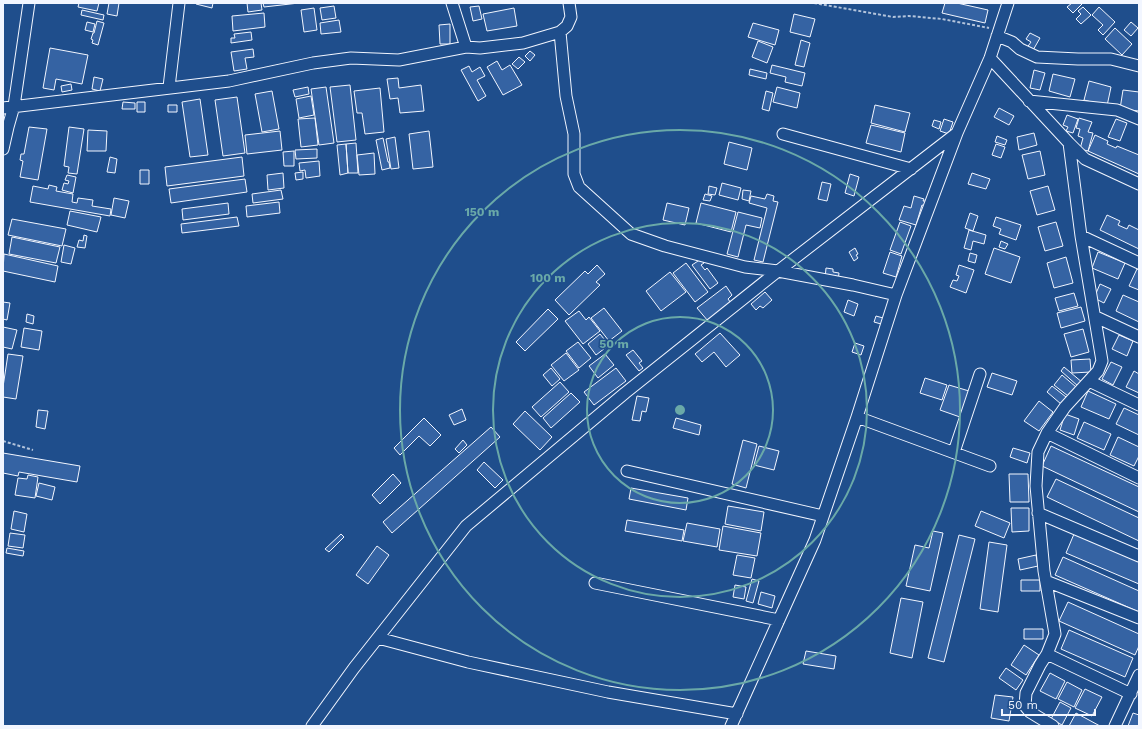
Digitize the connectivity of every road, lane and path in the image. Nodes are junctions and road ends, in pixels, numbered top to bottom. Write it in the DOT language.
graph roads {
  1 [pos="28,3"];
  2 [pos="179,3"];
  3 [pos="452,3"];
  4 [pos="569,3"];
  5 [pos="814,3"];
  6 [pos="1008,3"];
  7 [pos="560,32"];
  8 [pos="998,34"];
  9 [pos="466,47"];
  10 [pos="990,58"];
  11 [pos="1137,64"];
  12 [pos="169,87"];
  13 [pos="1029,101"];
  14 [pos="14,106"];
  15 [pos="3,108"];
  16 [pos="1139,119"];
  17 [pos="957,133"];
  18 [pos="783,134"];
  19 [pos="1069,143"];
  20 [pos="3,149"];
  21 [pos="911,169"];
  22 [pos="1139,184"];
  23 [pos="1081,236"];
  24 [pos="1139,263"];
  25 [pos="778,271"];
  26 [pos="896,295"];
  27 [pos="1096,317"];
  28 [pos="1139,337"];
  29 [pos="980,374"];
  30 [pos="1089,381"];
  31 [pos="1139,405"];
  32 [pos="857,417"];
  33 [pos="1047,432"];
  34 [pos="3,441"];
  35 [pos="32,450"];
  36 [pos="954,452"];
  37 [pos="990,466"];
  38 [pos="627,470"];
  39 [pos="1139,478"];
  40 [pos="1038,513"];
  41 [pos="823,516"];
  42 [pos="1139,556"];
  43 [pos="1046,581"];
  44 [pos="595,583"];
  45 [pos="1139,618"];
  46 [pos="779,620"];
  47 [pos="378,638"];
  48 [pos="1047,654"];
  49 [pos="1139,676"];
  50 [pos="1130,694"];
  51 [pos="737,714"];
  52 [pos="312,726"];
  53 [pos="731,726"];
  54 [pos="1053,726"];
  55 [pos="1115,726"];
  1 -- 14 [label="street"];
  2 -- 12 [label="street"];
  3 -- 9 [label="street"];
  4 -- 7 [label="street"];
  5 -- 8 [label="path"];
  6 -- 8 [label="street"];
  7 -- 9 [label="street"];
  7 -- 25 [label="street"];
  8 -- 10 [label="street"];
  8 -- 11 [label="street"];
  9 -- 12 [label="street"];
  10 -- 13 [label="street"];
  10 -- 17 [label="street"];
  12 -- 14 [label="street"];
  13 -- 16 [label="street"];
  13 -- 19 [label="street"];
  14 -- 15 [label="street"];
  14 -- 20 [label="street"];
  17 -- 21 [label="street"];
  17 -- 26 [label="street"];
  18 -- 21 [label="street"];
  19 -- 22 [label="street"];
  19 -- 23 [label="street"];
  21 -- 25 [label="street"];
  23 -- 24 [label="street"];
  23 -- 27 [label="street"];
  25 -- 26 [label="street"];
  25 -- 47 [label="street"];
  26 -- 32 [label="street"];
  27 -- 28 [label="street"];
  27 -- 30 [label="street"];
  29 -- 36 [label="street"];
  30 -- 31 [label="street"];
  30 -- 33 [label="street"];
  32 -- 36 [label="street"];
  32 -- 41 [label="street"];
  33 -- 39 [label="street"];
  33 -- 40 [label="street"];
  34 -- 35 [label="path"];
  36 -- 37 [label="street"];
  38 -- 41 [label="street"];
  40 -- 42 [label="street"];
  40 -- 43 [label="street"];
  41 -- 46 [label="street"];
  43 -- 45 [label="street"];
  43 -- 48 [label="street"];
  44 -- 46 [label="street"];
  46 -- 51 [label="street"];
  47 -- 51 [label="street"];
  47 -- 52 [label="street"];
  48 -- 50 [label="street"];
  48 -- 54 [label="street"];
  49 -- 50 [label="street"];
  50 -- 55 [label="street"];
  51 -- 53 [label="street"];
}
